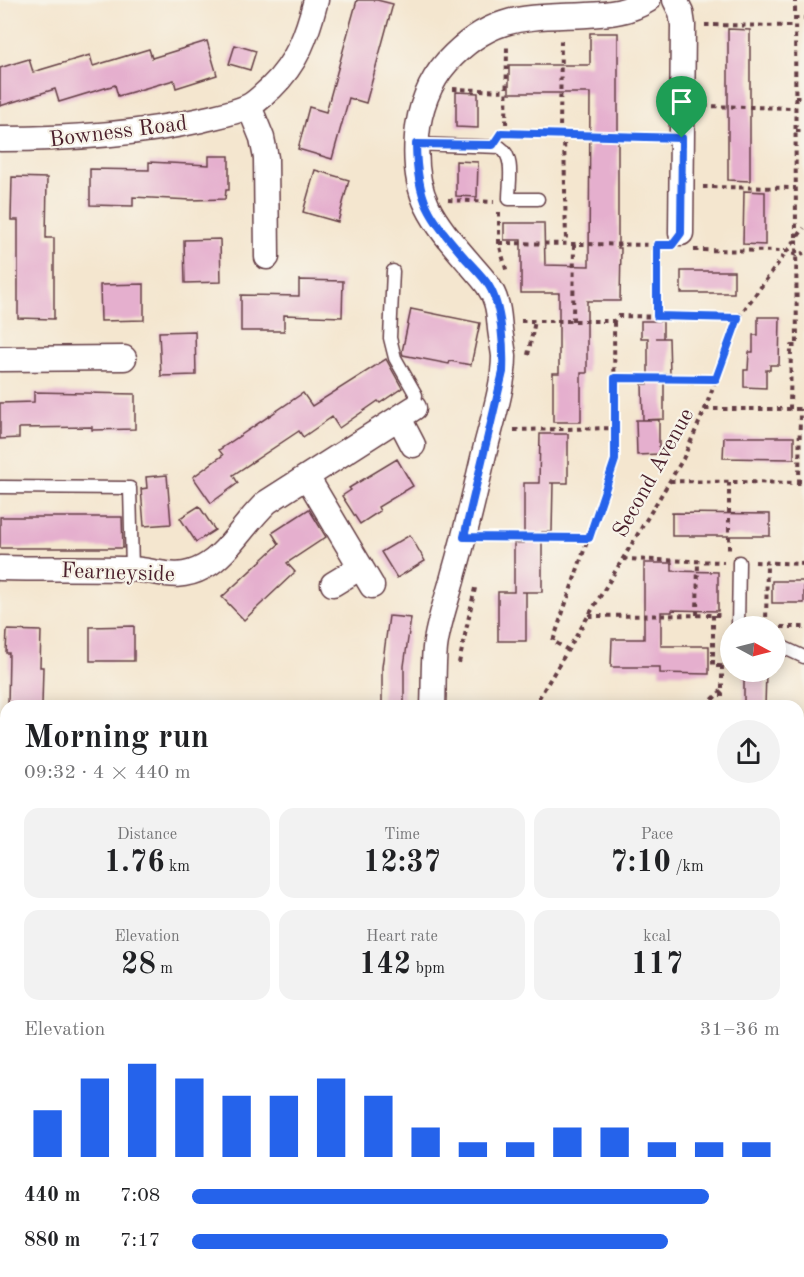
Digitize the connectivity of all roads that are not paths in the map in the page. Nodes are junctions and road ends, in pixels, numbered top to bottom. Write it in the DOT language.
graph roads {
  1 [pos="316,0"];
  2 [pos="648,0"];
  3 [pos="675,0"];
  4 [pos="249,105"];
  5 [pos="0,139"];
  6 [pos="416,144"];
  7 [pos="538,199"];
  8 [pos="676,239"];
  9 [pos="267,257"];
  10 [pos="393,271"];
  11 [pos="124,358"];
  12 [pos="0,359"];
  13 [pos="407,413"];
  14 [pos="413,445"];
  15 [pos="307,477"];
  16 [pos="0,487"];
  17 [pos="734,562"];
  18 [pos="0,568"];
  19 [pos="132,569"];
  20 [pos="333,584"];
  21 [pos="738,616"];
  22 [pos="786,649"];
  23 [pos="804,657"];
  24 [pos="433,700"];
  1 -- 4 [label="street, Bowness Road"];
  2 -- 6 [label="street"];
  3 -- 8 [label="street"];
  4 -- 5 [label="street, Bowness Road"];
  4 -- 9 [label="street"];
  6 -- 7 [label="lane"];
  6 -- 24 [label="street"];
  10 -- 13 [label="lane"];
  11 -- 12 [label="street"];
  13 -- 14 [label="street"];
  13 -- 15 [label="street, Fearneyside"];
  15 -- 19 [label="street, Fearneyside"];
  15 -- 20 [label="street"];
  16 -- 19 [label="lane"];
  17 -- 21 [label="lane"];
  18 -- 19 [label="street, Fearneyside"];
  22 -- 23 [label="lane"];
}
